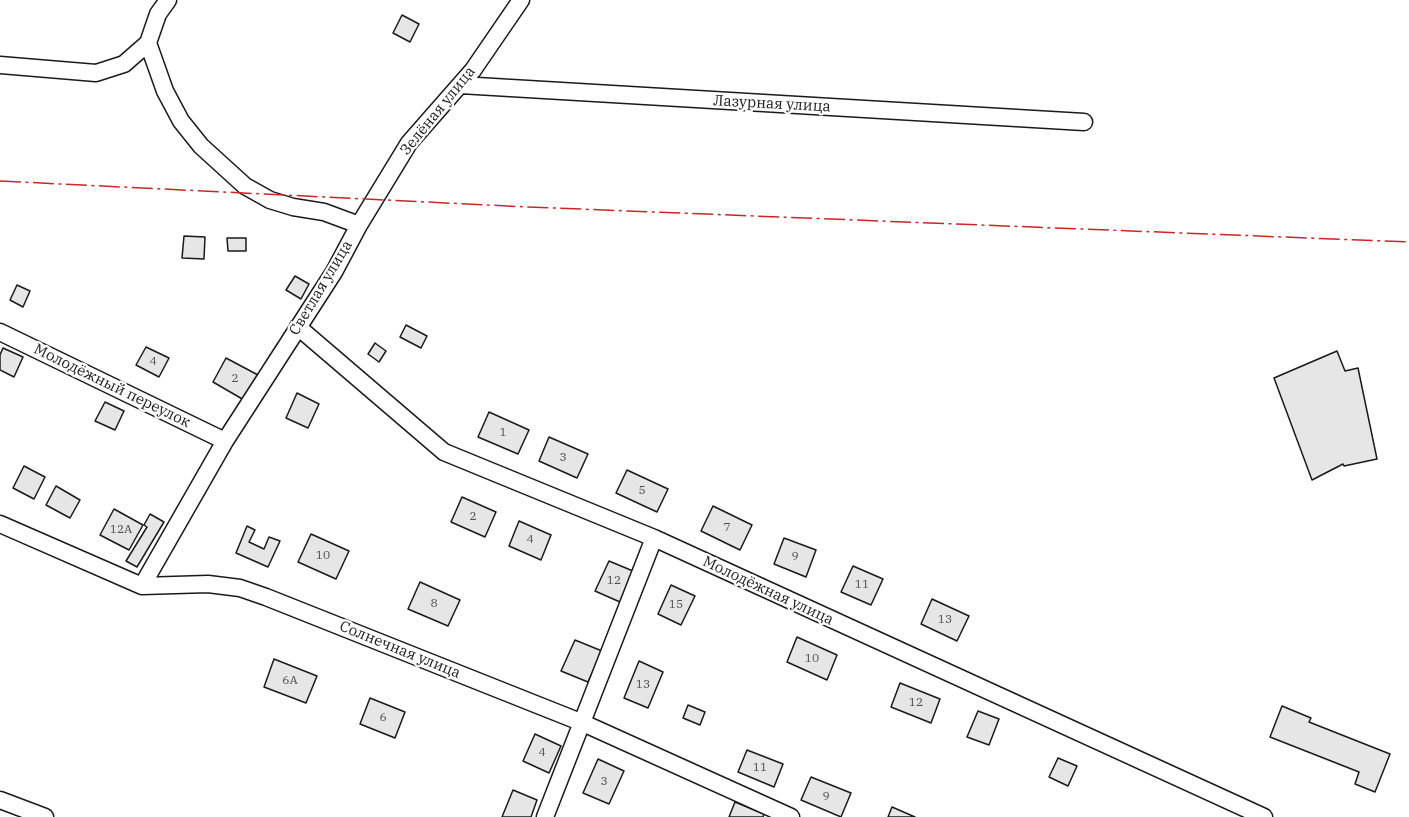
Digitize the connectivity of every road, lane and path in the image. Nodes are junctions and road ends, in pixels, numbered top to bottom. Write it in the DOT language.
graph roads {
  1 [pos="168,0"];
  2 [pos="521,0"];
  3 [pos="148,43"];
  4 [pos="0,64"];
  5 [pos="460,85"];
  6 [pos="1084,122"];
  7 [pos="359,225"];
  8 [pos="298,327"];
  9 [pos="0,332"];
  10 [pos="225,441"];
  11 [pos="0,524"];
  12 [pos="654,538"];
  13 [pos="142,586"];
  14 [pos="583,723"];
  15 [pos="0,800"];
  16 [pos="45,817"];
  17 [pos="545,817"];
  18 [pos="791,817"];
  19 [pos="1264,817"];
  1 -- 3 [label="street"];
  2 -- 5 [label="street, Зелёная улица"];
  3 -- 4 [label="street"];
  3 -- 7 [label="street, Светлая улица"];
  5 -- 6 [label="street, Лазурная улица"];
  5 -- 7 [label="street, Зелёная улица"];
  7 -- 8 [label="street, Светлая улица"];
  8 -- 10 [label="street, Светлая улица"];
  8 -- 12 [label="street, Молодёжная улица"];
  9 -- 10 [label="street, Молодёжный переулок"];
  10 -- 13 [label="street, Светлая улица"];
  11 -- 13 [label="street, Солнечная улица"];
  12 -- 14 [label="street"];
  12 -- 19 [label="street, Молодёжная улица"];
  13 -- 14 [label="street, Солнечная улица"];
  14 -- 17 [label="street"];
  14 -- 18 [label="street, Солнечная улица"];
  15 -- 16 [label="street"];
}
